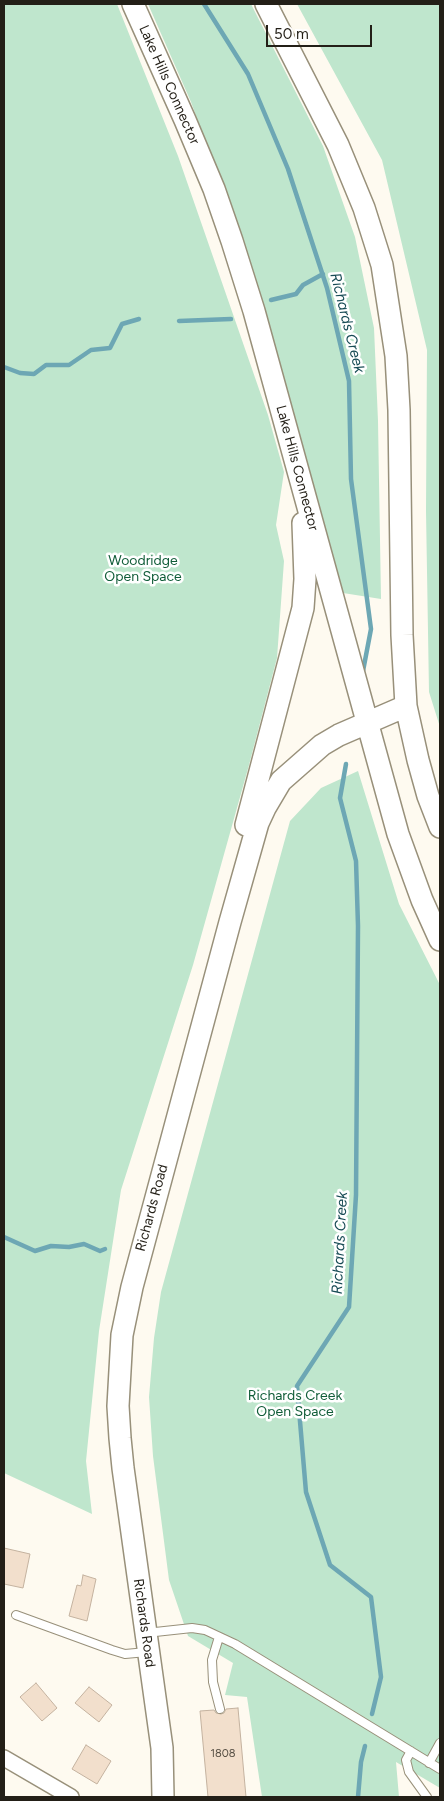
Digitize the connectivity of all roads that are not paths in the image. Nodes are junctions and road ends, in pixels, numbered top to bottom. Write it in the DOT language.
graph roads {
  1 [pos="133,4"];
  2 [pos="266,4"];
  3 [pos="299,475"];
  4 [pos="406,706"];
  5 [pos="367,722"];
  6 [pos="440,827"];
  7 [pos="230,922"];
  8 [pos="440,940"];
  9 [pos="16,1615"];
  10 [pos="220,1637"];
  11 [pos="147,1642"];
  12 [pos="220,1709"];
  13 [pos="440,1742"];
  14 [pos="411,1751"];
  15 [pos="4,1758"];
  16 [pos="429,1763"];
  17 [pos="440,1770"];
  18 [pos="71,1797"];
  19 [pos="163,1797"];
  20 [pos="427,1797"];
  1 -- 3 [label="main road, Lake Hills Connector"];
  2 -- 4 [label="main road"];
  3 -- 5 [label="main road, Lake Hills Connector"];
  3 -- 7 [label="main road"];
  4 -- 5 [label="main road, Richards Road"];
  4 -- 6 [label="main road"];
  5 -- 7 [label="main road, Richards Road"];
  5 -- 8 [label="main road, Lake Hills Connector"];
  7 -- 11 [label="main road, Richards Road"];
  9 -- 11 [label="lane"];
  10 -- 11 [label="lane"];
  10 -- 12 [label="lane"];
  10 -- 14 [label="lane"];
  11 -- 19 [label="main road, Richards Road"];
  13 -- 16 [label="lane"];
  14 -- 16 [label="lane"];
  14 -- 20 [label="lane"];
  15 -- 18 [label="street"];
  16 -- 17 [label="lane"];
}
